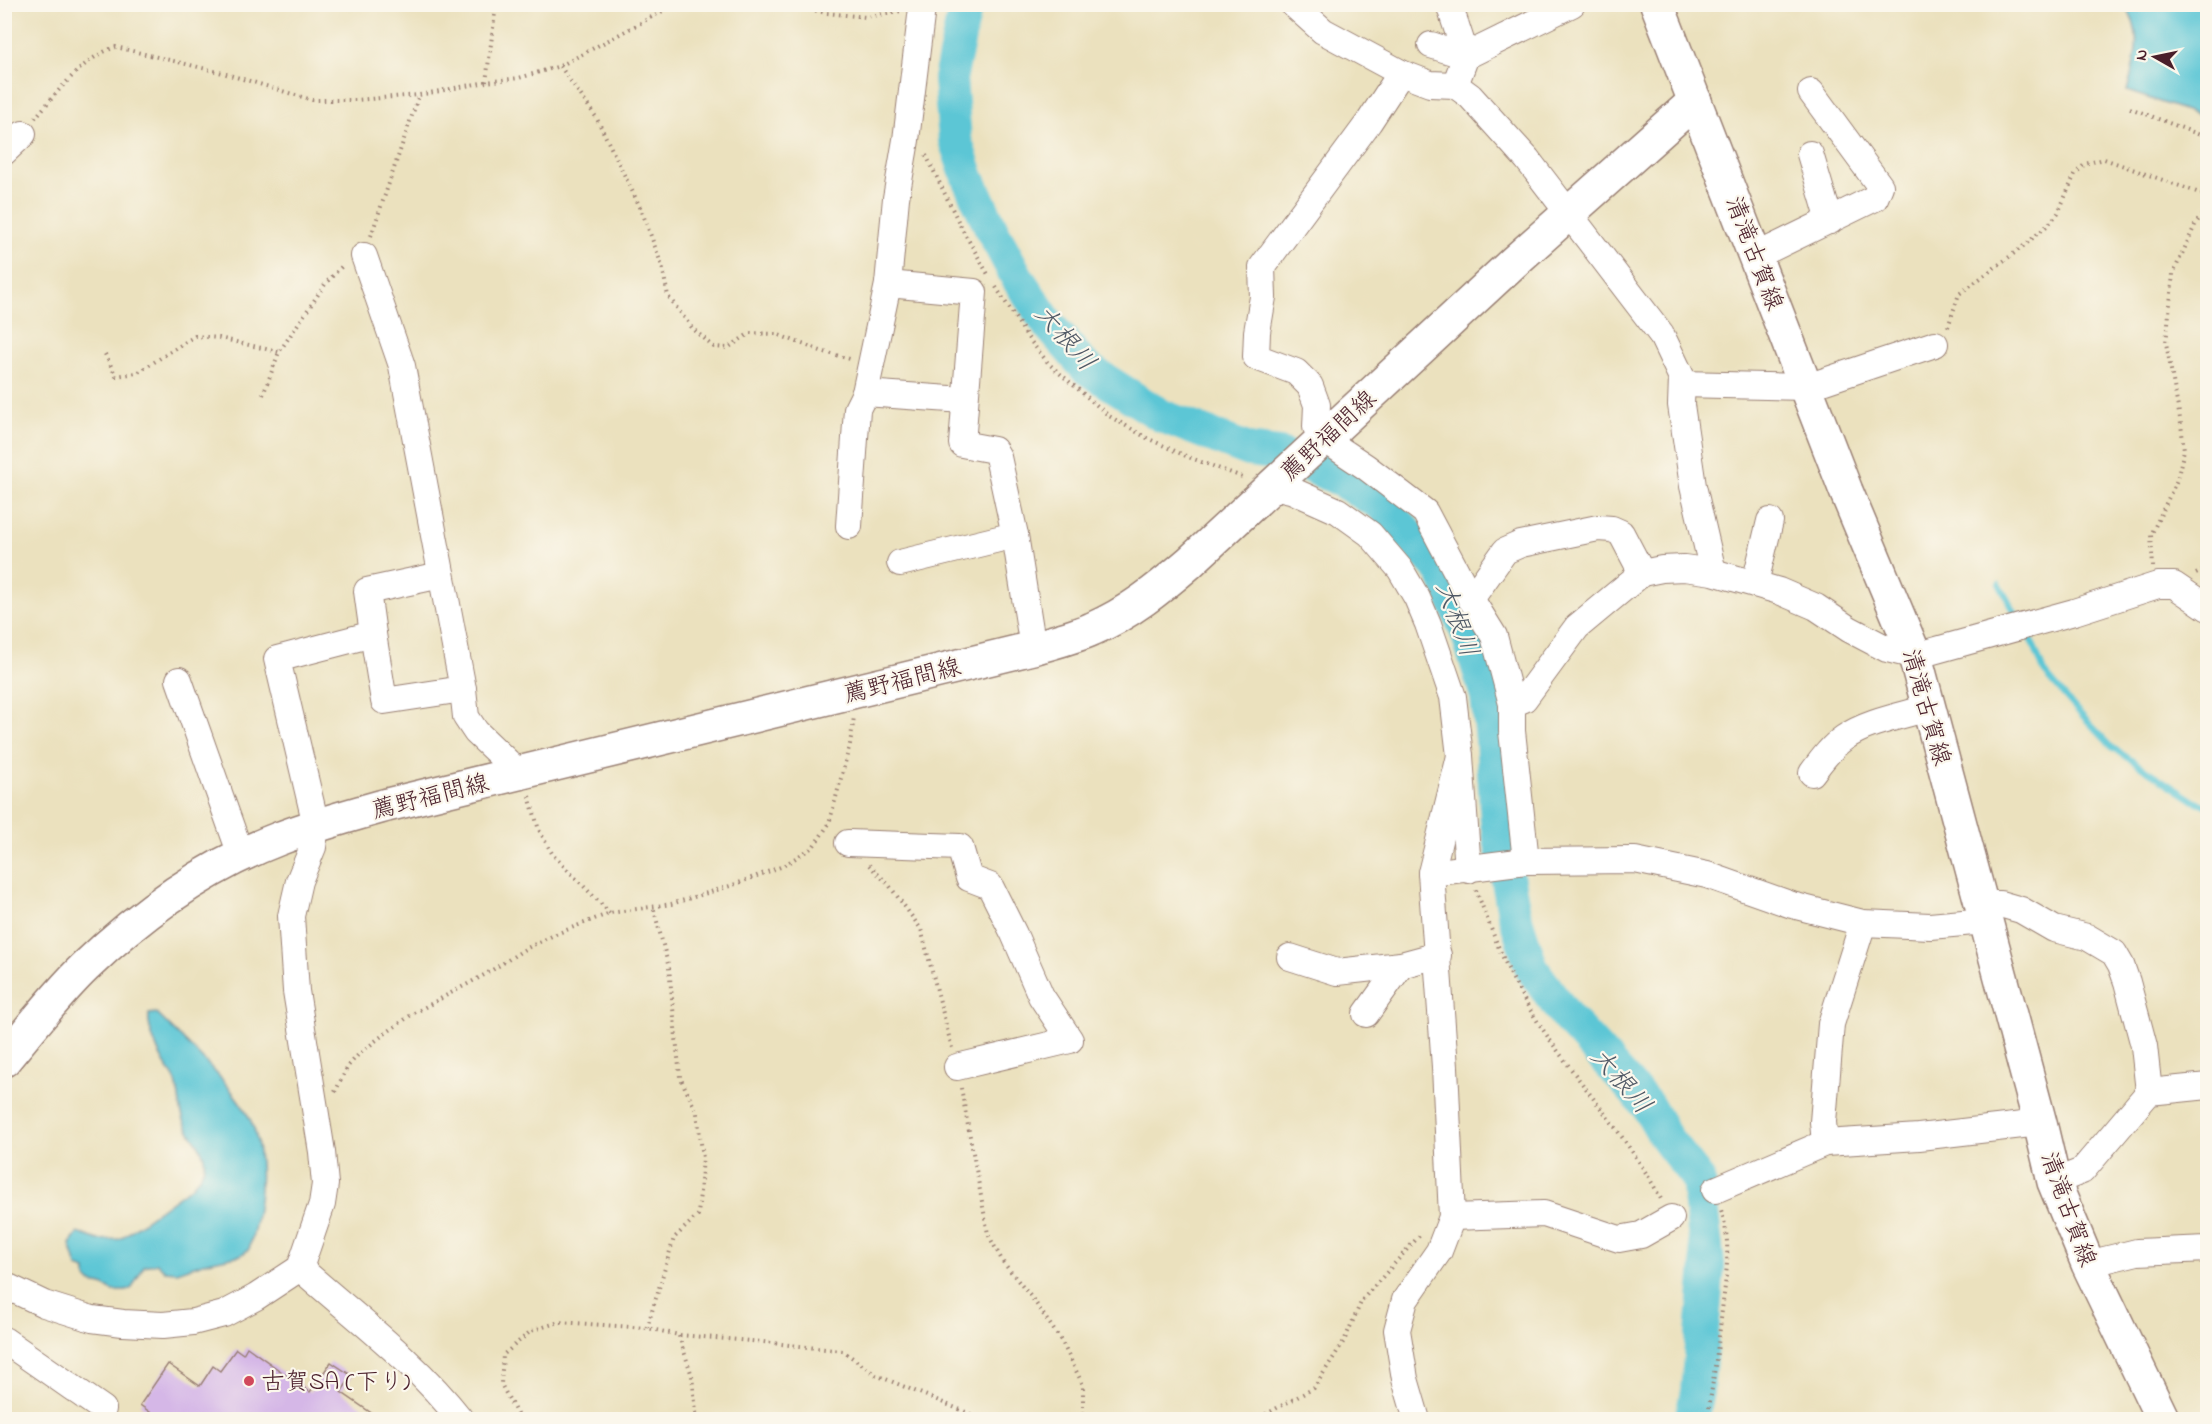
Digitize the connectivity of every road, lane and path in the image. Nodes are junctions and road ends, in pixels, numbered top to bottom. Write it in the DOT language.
graph roads {
  1 [pos="495,4"];
  2 [pos="676,4"];
  3 [pos="786,4"];
  4 [pos="1293,4"];
  5 [pos="1449,4"];
  6 [pos="1572,4"];
  7 [pos="1657,4"];
  8 [pos="922,8"];
  9 [pos="1431,45"];
  10 [pos="1466,56"];
  11 [pos="560,66"];
  12 [pos="1401,73"];
  13 [pos="486,82"];
  14 [pos="1455,85"];
  15 [pos="1811,92"];
  16 [pos="419,95"];
  17 [pos="1695,101"];
  18 [pos="2130,108"];
  19 [pos="908,127"];
  20 [pos="22,134"];
  21 [pos="2208,138"];
  22 [pos="4,152"];
  23 [pos="1810,154"];
  24 [pos="2208,196"];
  25 [pos="2208,207"];
  26 [pos="1569,214"];
  27 [pos="1830,220"];
  28 [pos="364,256"];
  29 [pos="1756,256"];
  30 [pos="888,284"];
  31 [pos="1935,344"];
  32 [pos="279,352"];
  33 [pos="105,354"];
  34 [pos="871,366"];
  35 [pos="1682,384"];
  36 [pos="1807,387"];
  37 [pos="865,393"];
  38 [pos="263,395"];
  39 [pos="964,400"];
  40 [pos="1318,444"];
  41 [pos="1274,486"];
  42 [pos="1770,521"];
  43 [pos="849,526"];
  44 [pos="1016,535"];
  45 [pos="900,563"];
  46 [pos="1713,572"];
  47 [pos="1642,573"];
  48 [pos="441,575"];
  49 [pos="1755,583"];
  50 [pos="2158,585"];
  51 [pos="1471,599"];
  52 [pos="2208,608"];
  53 [pos="373,634"];
  54 [pos="1033,648"];
  55 [pos="1916,656"];
  56 [pos="179,680"];
  57 [pos="463,689"];
  58 [pos="856,692"];
  59 [pos="1512,704"];
  60 [pos="1928,708"];
  61 [pos="1460,756"];
  62 [pos="1812,773"];
  63 [pos="519,774"];
  64 [pos="829,824"];
  65 [pos="316,825"];
  66 [pos="848,843"];
  67 [pos="241,855"];
  68 [pos="1526,861"];
  69 [pos="1468,870"];
  70 [pos="1431,873"];
  71 [pos="653,906"];
  72 [pos="610,913"];
  73 [pos="1983,913"];
  74 [pos="1863,923"];
  75 [pos="1438,955"];
  76 [pos="1290,957"];
  77 [pos="1401,965"];
  78 [pos="1366,1014"];
  79 [pos="4,1060"];
  80 [pos="957,1068"];
  81 [pos="2208,1086"];
  82 [pos="2149,1092"];
  83 [pos="334,1094"];
  84 [pos="2040,1123"];
  85 [pos="1825,1143"];
  86 [pos="2054,1182"];
  87 [pos="1714,1190"];
  88 [pos="1452,1217"];
  89 [pos="1671,1218"];
  90 [pos="2208,1249"];
  91 [pos="2088,1264"];
  92 [pos="300,1268"];
  93 [pos="4,1285"];
  94 [pos="647,1328"];
  95 [pos="679,1335"];
  96 [pos="4,1340"];
  97 [pos="103,1409"];
  98 [pos="461,1419"];
  99 [pos="520,1419"];
  100 [pos="697,1419"];
  101 [pos="985,1419"];
  102 [pos="1083,1419"];
  103 [pos="1255,1419"];
  104 [pos="1417,1419"];
  105 [pos="1707,1419"];
  106 [pos="2163,1419"];
  1 -- 13 [label="path"];
  2 -- 11 [label="path"];
  3 -- 8 [label="path"];
  4 -- 12 [label="street"];
  5 -- 10 [label="street"];
  6 -- 10 [label="street"];
  7 -- 17 [label="main road, 清滝古賀線"];
  8 -- 19 [label="street"];
  9 -- 10 [label="street"];
  10 -- 14 [label="street"];
  11 -- 13 [label="path"];
  11 -- 34 [label="path"];
  12 -- 14 [label="street"];
  12 -- 40 [label="street"];
  13 -- 16 [label="path"];
  14 -- 26 [label="street"];
  15 -- 27 [label="street"];
  16 -- 20 [label="path"];
  16 -- 28 [label="path"];
  17 -- 26 [label="main road, 薦野福間線"];
  17 -- 29 [label="main road, 清滝古賀線"];
  18 -- 21 [label="path"];
  19 -- 30 [label="street"];
  19 -- 41 [label="path"];
  20 -- 22 [label="street"];
  23 -- 27 [label="street"];
  24 -- 31 [label="path"];
  25 -- 50 [label="path"];
  26 -- 35 [label="street"];
  26 -- 40 [label="main road, 薦野福間線"];
  27 -- 29 [label="street"];
  28 -- 32 [label="path"];
  28 -- 48 [label="street"];
  29 -- 36 [label="main road, 清滝古賀線"];
  30 -- 34 [label="street"];
  30 -- 39 [label="street"];
  31 -- 36 [label="street"];
  32 -- 33 [label="path"];
  32 -- 38 [label="path"];
  34 -- 37 [label="street"];
  35 -- 36 [label="street"];
  35 -- 46 [label="street"];
  36 -- 55 [label="main road, 清滝古賀線"];
  37 -- 39 [label="street"];
  37 -- 43 [label="street"];
  39 -- 44 [label="street"];
  40 -- 41 [label="main road, 薦野福間線"];
  40 -- 51 [label="street"];
  41 -- 54 [label="main road, 薦野福間線"];
  41 -- 61 [label="street"];
  42 -- 49 [label="street"];
  44 -- 45 [label="street"];
  44 -- 54 [label="street"];
  46 -- 47 [label="street"];
  46 -- 49 [label="street"];
  47 -- 51 [label="street"];
  47 -- 59 [label="street"];
  48 -- 53 [label="street"];
  48 -- 57 [label="street"];
  49 -- 55 [label="street"];
  50 -- 52 [label="street"];
  50 -- 55 [label="street"];
  51 -- 59 [label="street"];
  53 -- 57 [label="street"];
  53 -- 65 [label="street"];
  54 -- 58 [label="main road, 薦野福間線"];
  55 -- 60 [label="main road, 清滝古賀線"];
  56 -- 67 [label="street"];
  57 -- 63 [label="street"];
  58 -- 63 [label="main road, 薦野福間線"];
  58 -- 64 [label="path"];
  59 -- 68 [label="street"];
  60 -- 62 [label="street"];
  60 -- 73 [label="main road, 清滝古賀線"];
  61 -- 69 [label="street"];
  61 -- 70 [label="street"];
  63 -- 65 [label="main road, 薦野福間線"];
  63 -- 72 [label="path"];
  64 -- 66 [label="path"];
  64 -- 71 [label="path"];
  65 -- 67 [label="main road, 薦野福間線"];
  65 -- 92 [label="street"];
  66 -- 80 [label="path"];
  66 -- 80 [label="street"];
  67 -- 79 [label="main road, 薦野福間線"];
  68 -- 69 [label="street"];
  68 -- 74 [label="street"];
  69 -- 70 [label="street"];
  69 -- 89 [label="path"];
  70 -- 75 [label="street"];
  71 -- 72 [label="path"];
  71 -- 94 [label="path"];
  72 -- 83 [label="path"];
  73 -- 74 [label="street"];
  73 -- 82 [label="street"];
  73 -- 84 [label="main road, 清滝古賀線"];
  74 -- 85 [label="street"];
  75 -- 77 [label="street"];
  75 -- 88 [label="street"];
  76 -- 77 [label="street"];
  77 -- 78 [label="street"];
  80 -- 102 [label="path"];
  81 -- 82 [label="street"];
  82 -- 86 [label="street"];
  84 -- 85 [label="street"];
  84 -- 86 [label="main road, 清滝古賀線"];
  85 -- 87 [label="street"];
  86 -- 91 [label="main road, 清滝古賀線"];
  87 -- 105 [label="path"];
  88 -- 89 [label="street"];
  88 -- 103 [label="path"];
  88 -- 104 [label="street"];
  90 -- 91 [label="street"];
  91 -- 106 [label="main road, 清滝古賀線"];
  92 -- 93 [label="street"];
  92 -- 98 [label="street"];
  94 -- 95 [label="path"];
  94 -- 99 [label="path"];
  95 -- 100 [label="path"];
  95 -- 101 [label="path"];
  96 -- 97 [label="street"];
}
